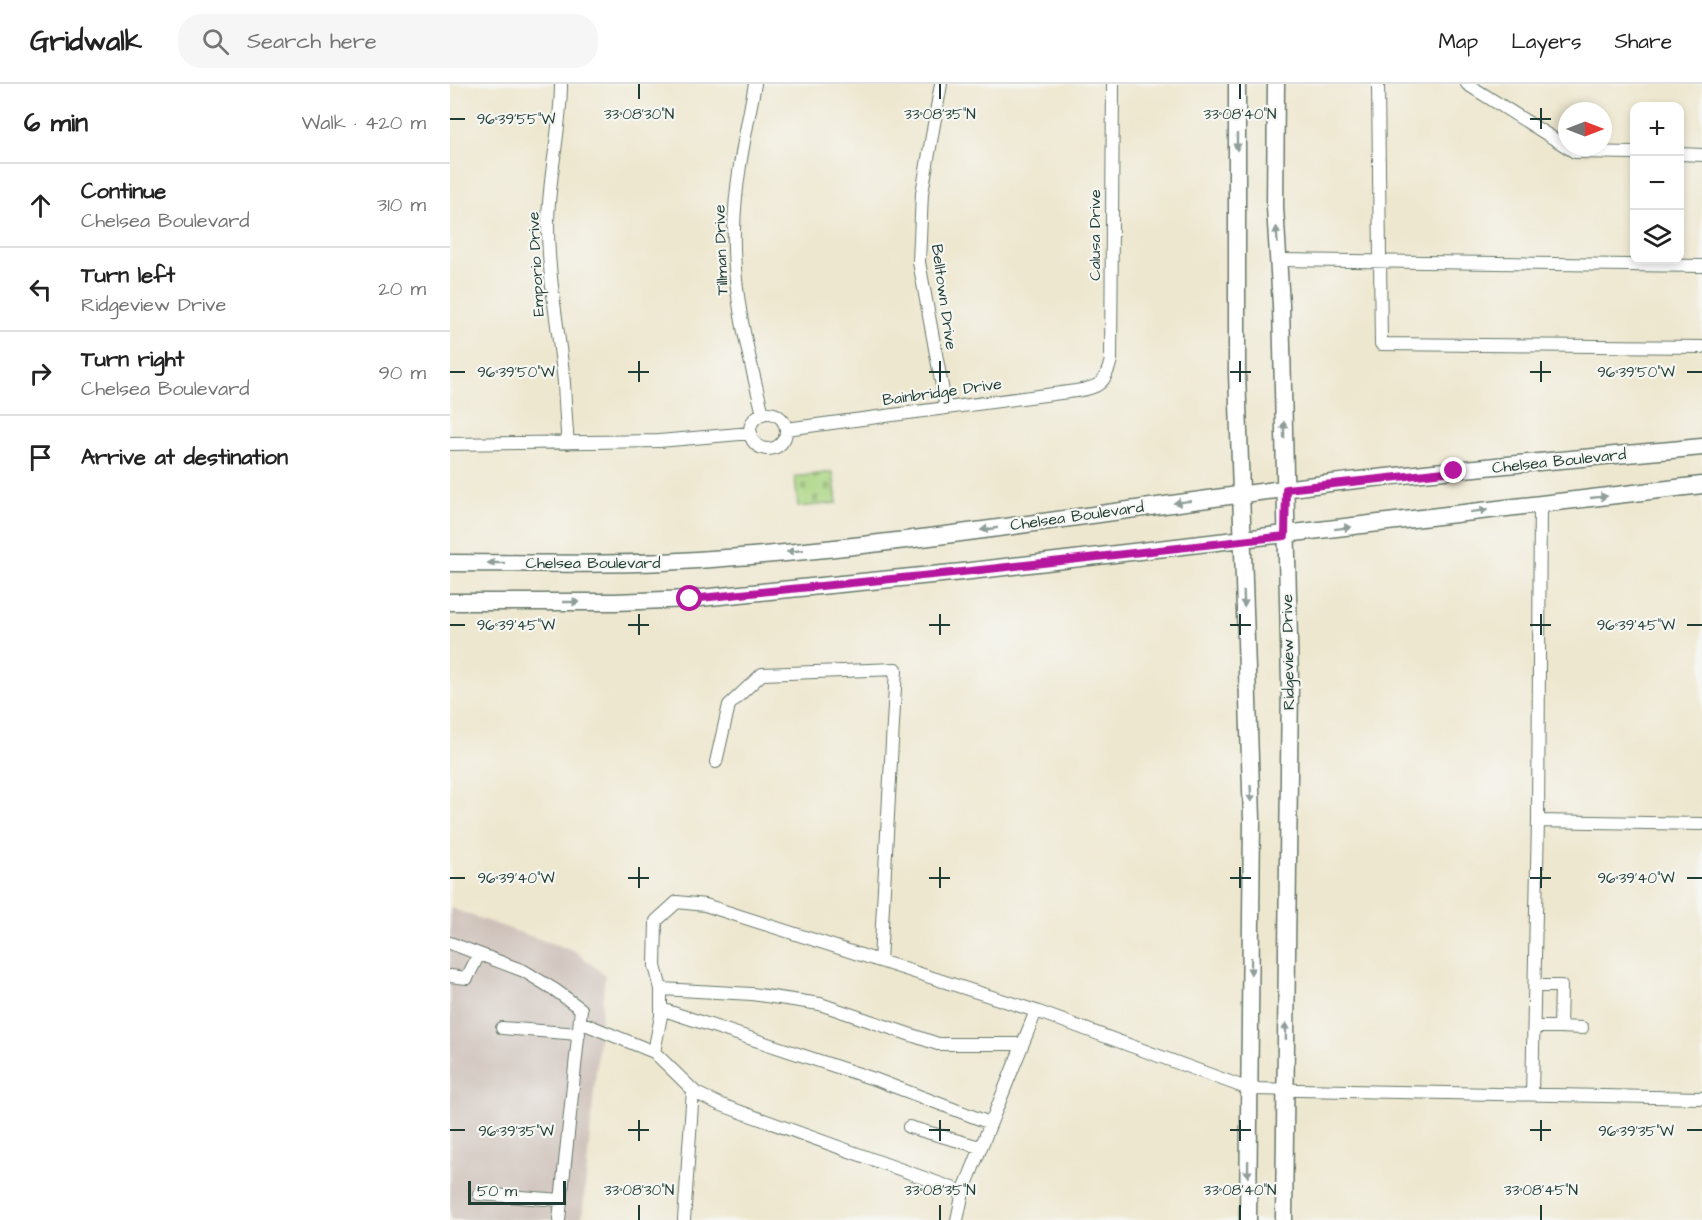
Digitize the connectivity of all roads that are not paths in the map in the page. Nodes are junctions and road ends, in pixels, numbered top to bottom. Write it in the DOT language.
graph roads {
  1 [pos="561,84"];
  2 [pos="755,84"];
  3 [pos="941,84"];
  4 [pos="1113,84"];
  5 [pos="1237,84"];
  6 [pos="1276,84"];
  7 [pos="1378,84"];
  8 [pos="1467,84"];
  9 [pos="1630,153"];
  10 [pos="1684,154"];
  11 [pos="1702,155"];
  12 [pos="1279,261"];
  13 [pos="1379,262"];
  14 [pos="1702,266"];
  15 [pos="1702,347"];
  16 [pos="1102,383"];
  17 [pos="946,408"];
  18 [pos="763,414"];
  19 [pos="786,429"];
  20 [pos="751,433"];
  21 [pos="568,443"];
  22 [pos="450,444"];
  23 [pos="1702,447"];
  24 [pos="1702,485"];
  25 [pos="1286,489"];
  26 [pos="1240,494"];
  27 [pos="1540,503"];
  28 [pos="1285,536"];
  29 [pos="1242,540"];
  30 [pos="450,563"];
  31 [pos="450,602"];
  32 [pos="716,762"];
  33 [pos="1538,821"];
  34 [pos="1702,824"];
  35 [pos="450,943"];
  36 [pos="479,954"];
  37 [pos="880,961"];
  38 [pos="450,976"];
  39 [pos="1535,986"];
  40 [pos="661,989"];
  41 [pos="661,1009"];
  42 [pos="1036,1011"];
  43 [pos="1534,1027"];
  44 [pos="502,1028"];
  45 [pos="579,1028"];
  46 [pos="1560,1028"];
  47 [pos="1582,1028"];
  48 [pos="1022,1044"];
  49 [pos="654,1052"];
  50 [pos="1249,1089"];
  51 [pos="693,1090"];
  52 [pos="1286,1090"];
  53 [pos="1532,1095"];
  54 [pos="1702,1098"];
  55 [pos="990,1123"];
  56 [pos="909,1127"];
  57 [pos="980,1147"];
  58 [pos="963,1192"];
  59 [pos="479,1194"];
  60 [pos="561,1200"];
  61 [pos="559,1220"];
  62 [pos="684,1220"];
  63 [pos="957,1220"];
  64 [pos="1248,1220"];
  65 [pos="1284,1220"];
  1 -- 21 [label="street, Emporio Drive"];
  2 -- 18 [label="street, Tillman Drive"];
  3 -- 17 [label="street, Belltown Drive"];
  4 -- 16 [label="street, Calusa Drive"];
  5 -- 26 [label="main road, one-way"];
  12 -- 6 [label="main road, Ridgeview Drive, one-way"];
  7 -- 13 [label="street"];
  8 -- 9 [label="street"];
  10 -- 11 [label="street"];
  12 -- 13 [label="street"];
  25 -- 12 [label="main road, Ridgeview Drive, one-way"];
  13 -- 14 [label="street"];
  13 -- 15 [label="street"];
  16 -- 17 [label="street, Bainbridge Drive"];
  17 -- 19 [label="street, Bainbridge Drive"];
  18 -- 19 [label="street"];
  18 -- 20 [label="street"];
  19 -- 20 [label="street"];
  20 -- 21 [label="street"];
  21 -- 22 [label="street"];
  23 -- 25 [label="main road, Chelsea Boulevard"];
  27 -- 24 [label="main road, one-way"];
  25 -- 26 [label="main road, Chelsea Boulevard"];
  25 -- 28 [label="main road, Ridgeview Drive"];
  26 -- 29 [label="main road"];
  26 -- 30 [label="main road, Chelsea Boulevard, one-way"];
  28 -- 27 [label="main road, one-way"];
  27 -- 33 [label="street"];
  28 -- 29 [label="main road"];
  52 -- 28 [label="main road, Ridgeview Drive, one-way"];
  31 -- 29 [label="main road, one-way"];
  29 -- 50 [label="main road, one-way"];
  32 -- 37 [label="street"];
  33 -- 34 [label="street"];
  33 -- 39 [label="street"];
  35 -- 36 [label="street"];
  36 -- 38 [label="street"];
  36 -- 45 [label="street"];
  37 -- 40 [label="street"];
  37 -- 42 [label="street"];
  39 -- 43 [label="street"];
  39 -- 46 [label="street"];
  40 -- 41 [label="street"];
  40 -- 48 [label="street"];
  41 -- 49 [label="street"];
  41 -- 55 [label="street"];
  42 -- 48 [label="street"];
  42 -- 50 [label="street"];
  43 -- 46 [label="street"];
  43 -- 53 [label="street"];
  44 -- 45 [label="street"];
  45 -- 49 [label="street"];
  45 -- 60 [label="street"];
  46 -- 47 [label="street"];
  48 -- 55 [label="street"];
  49 -- 51 [label="street"];
  50 -- 52 [label="street"];
  50 -- 64 [label="main road, one-way"];
  51 -- 58 [label="street"];
  51 -- 62 [label="street"];
  52 -- 53 [label="street"];
  52 -- 65 [label="main road, Ridgeview Drive"];
  53 -- 54 [label="street"];
  55 -- 57 [label="street"];
  56 -- 57 [label="street"];
  57 -- 58 [label="street"];
  58 -- 63 [label="street"];
  59 -- 60 [label="street"];
  60 -- 61 [label="street"];
}
